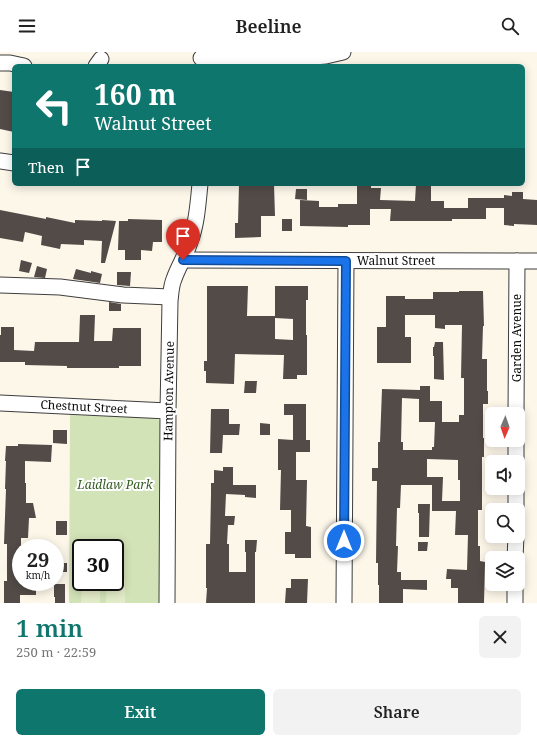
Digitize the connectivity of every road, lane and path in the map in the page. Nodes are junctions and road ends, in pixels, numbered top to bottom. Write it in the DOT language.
graph roads {
  1 [pos="343,52"];
  2 [pos="200,59"];
  3 [pos="0,63"];
  4 [pos="15,64"];
  5 [pos="0,161"];
  6 [pos="12,163"];
  7 [pos="200,186"];
  8 [pos="183,260"];
  9 [pos="346,261"];
  10 [pos="517,261"];
  11 [pos="537,261"];
  12 [pos="0,285"];
  13 [pos="170,297"];
  14 [pos="0,403"];
  15 [pos="516,407"];
  16 [pos="168,411"];
  17 [pos="515,591"];
  18 [pos="167,603"];
  19 [pos="344,603"];
  20 [pos="515,603"];
  1 -- 2 [label="street"];
  3 -- 4 [label="street"];
  5 -- 6 [label="street"];
  7 -- 8 [label="street, Hampton Avenue"];
  8 -- 9 [label="street, Walnut Street"];
  8 -- 13 [label="street, Hampton Avenue"];
  9 -- 10 [label="street, Walnut Street"];
  9 -- 19 [label="street"];
  10 -- 11 [label="street, Walnut Street"];
  10 -- 15 [label="street, Garden Avenue"];
  12 -- 13 [label="street"];
  13 -- 16 [label="street, Hampton Avenue"];
  14 -- 16 [label="street, Chestnut Street"];
  16 -- 18 [label="street, Hampton Avenue"];
  17 -- 20 [label="street"];
}
